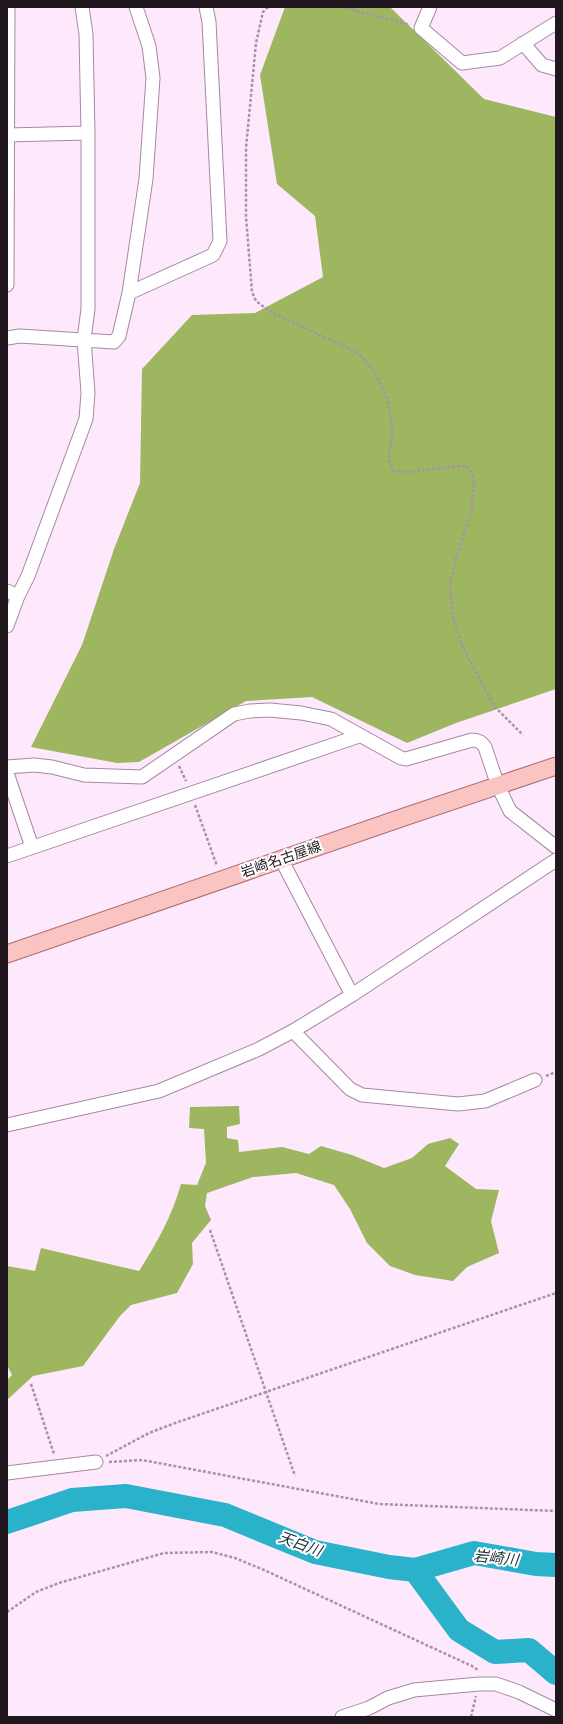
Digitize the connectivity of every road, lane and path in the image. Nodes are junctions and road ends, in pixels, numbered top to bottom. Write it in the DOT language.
graph roads {
  1 [pos="8,7"];
  2 [pos="82,7"];
  3 [pos="86,7"];
  4 [pos="136,7"];
  5 [pos="206,7"];
  6 [pos="268,7"];
  7 [pos="342,7"];
  8 [pos="430,7"];
  9 [pos="556,23"];
  10 [pos="421,28"];
  11 [pos="523,43"];
  12 [pos="556,69"];
  13 [pos="88,133"];
  14 [pos="7,135"];
  15 [pos="7,265"];
  16 [pos="7,285"];
  17 [pos="129,293"];
  18 [pos="7,338"];
  19 [pos="84,339"];
  20 [pos="13,593"];
  21 [pos="7,626"];
  22 [pos="523,735"];
  23 [pos="359,736"];
  24 [pos="174,754"];
  25 [pos="556,766"];
  26 [pos="7,767"];
  27 [pos="7,773"];
  28 [pos="498,786"];
  29 [pos="191,794"];
  30 [pos="32,847"];
  31 [pos="556,847"];
  32 [pos="7,856"];
  33 [pos="281,859"];
  34 [pos="556,860"];
  35 [pos="221,880"];
  36 [pos="7,954"];
  37 [pos="352,995"];
  38 [pos="293,1031"];
  39 [pos="535,1080"];
  40 [pos="7,1126"];
  41 [pos="210,1230"];
  42 [pos="556,1293"];
  43 [pos="32,1384"];
  44 [pos="265,1393"];
  45 [pos="96,1462"];
  46 [pos="56,1468"];
  47 [pos="7,1473"];
  48 [pos="295,1476"];
  49 [pos="556,1511"];
  50 [pos="7,1612"];
  51 [pos="479,1684"];
  52 [pos="556,1710"];
  53 [pos="342,1717"];
  54 [pos="471,1717"];
  1 -- 14 [label="street"];
  2 -- 3 [label="street"];
  2 -- 13 [label="street"];
  4 -- 17 [label="street"];
  5 -- 17 [label="street"];
  6 -- 22 [label="path"];
  7 -- 10 [label="path"];
  8 -- 10 [label="street"];
  9 -- 11 [label="street"];
  10 -- 11 [label="street"];
  11 -- 12 [label="street"];
  13 -- 14 [label="street"];
  13 -- 19 [label="street"];
  14 -- 15 [label="street"];
  15 -- 16 [label="street"];
  17 -- 19 [label="street"];
  18 -- 19 [label="street"];
  19 -- 20 [label="street"];
  20 -- 21 [label="street"];
  23 -- 24 [label="street"];
  23 -- 28 [label="street"];
  23 -- 29 [label="street"];
  24 -- 26 [label="street"];
  24 -- 29 [label="path"];
  25 -- 28 [label="main road, 岩崎名古屋線"];
  27 -- 30 [label="street"];
  28 -- 31 [label="street"];
  28 -- 33 [label="main road, 岩崎名古屋線"];
  29 -- 30 [label="street"];
  29 -- 35 [label="path"];
  30 -- 32 [label="street"];
  33 -- 35 [label="main road, 岩崎名古屋線"];
  33 -- 37 [label="street"];
  34 -- 37 [label="street"];
  35 -- 36 [label="main road, 岩崎名古屋線"];
  37 -- 38 [label="street"];
  38 -- 39 [label="street"];
  38 -- 40 [label="street"];
  41 -- 44 [label="path"];
  42 -- 44 [label="path"];
  43 -- 46 [label="path"];
  44 -- 45 [label="path"];
  44 -- 48 [label="path"];
  45 -- 46 [label="street"];
  45 -- 49 [label="path"];
  46 -- 47 [label="street"];
  50 -- 51 [label="path"];
  51 -- 52 [label="street"];
  51 -- 53 [label="street"];
  51 -- 54 [label="path"];
}
